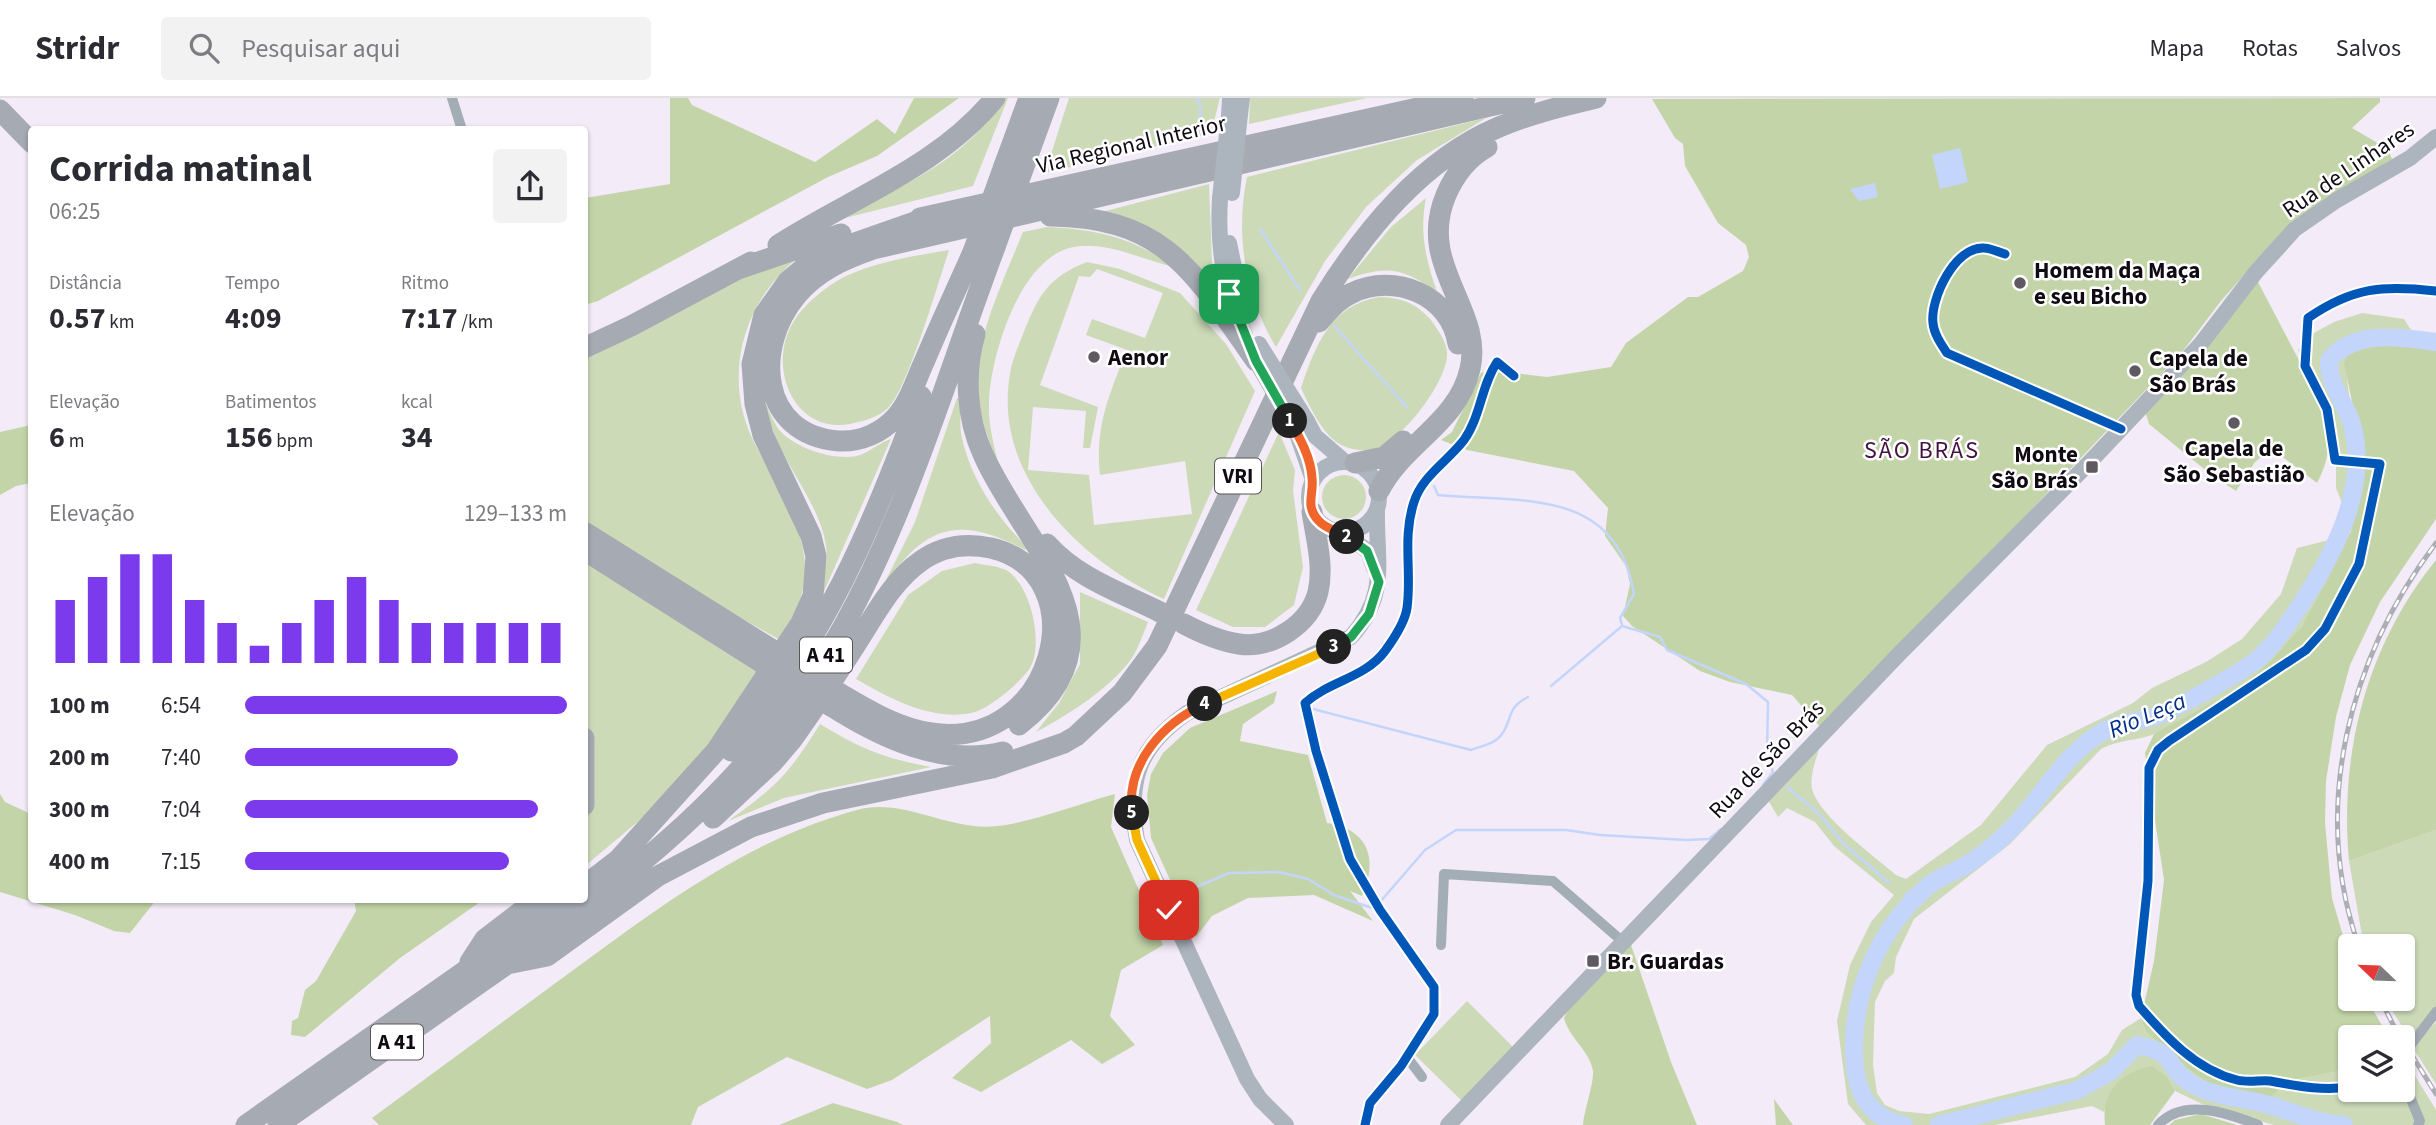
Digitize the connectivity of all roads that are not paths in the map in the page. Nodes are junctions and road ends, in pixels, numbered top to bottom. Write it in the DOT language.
graph roads {
  1 [pos="452,98"];
  2 [pos="995,98"];
  3 [pos="1029,98"];
  4 [pos="1049,98"];
  5 [pos="1230,98"];
  6 [pos="1423,98"];
  7 [pos="1465,98"];
  8 [pos="1524,98"];
  9 [pos="1596,98"];
  10 [pos="8,107"];
  11 [pos="1237,109"];
  12 [pos="1555,109"];
  13 [pos="1347,122"];
  14 [pos="31,126"];
  15 [pos="461,126"];
  16 [pos="28,137"];
  17 [pos="2436,137"];
  18 [pos="1024,215"];
  19 [pos="932,216"];
  20 [pos="986,252"];
  21 [pos="2005,254"];
  22 [pos="741,268"];
  23 [pos="1299,344"];
  24 [pos="588,346"];
  25 [pos="1258,352"];
  26 [pos="1514,376"];
  27 [pos="1301,426"];
  28 [pos="2121,429"];
  29 [pos="1349,462"];
  30 [pos="1313,480"];
  31 [pos="1378,501"];
  32 [pos="1011,504"];
  33 [pos="1312,512"];
  34 [pos="1341,532"];
  35 [pos="588,535"];
  36 [pos="588,552"];
  37 [pos="1379,582"];
  38 [pos="1160,612"];
  39 [pos="1184,624"];
  40 [pos="766,656"];
  41 [pos="835,700"];
  42 [pos="1095,717"];
  43 [pos="870,729"];
  44 [pos="617,861"];
  45 [pos="588,883"];
  46 [pos="532,903"];
  47 [pos="562,903"];
  48 [pos="1622,941"];
  49 [pos="1441,945"];
  50 [pos="514,959"];
  51 [pos="465,971"];
  52 [pos="2436,1012"];
  53 [pos="2415,1039"];
  54 [pos="1407,1057"];
  55 [pos="1422,1077"];
  56 [pos="2410,1102"];
  57 [pos="246,1125"];
  58 [pos="278,1125"];
  59 [pos="1286,1125"];
  60 [pos="1365,1125"];
  61 [pos="1448,1125"];
  62 [pos="2158,1125"];
  63 [pos="2258,1125"];
  64 [pos="2418,1125"];
  1 -- 15 [label="street"];
  2 -- 22 [label="highway"];
  3 -- 20 [label="highway, A 41, bridge"];
  4 -- 20 [label="highway, A 41, bridge"];
  5 -- 11 [label="main road"];
  6 -- 13 [label="highway"];
  7 -- 13 [label="highway, Via Regional Interior"];
  8 -- 18 [label="highway"];
  9 -- 12 [label="highway, VRI"];
  10 -- 14 [label="highway"];
  10 -- 16 [label="highway"];
  11 -- 25 [label="main road, bridge"];
  12 -- 23 [label="highway, VRI"];
  12 -- 31 [label="highway"];
  13 -- 19 [label="highway, Via Regional Interior"];
  17 -- 28 [label="main road, Rua de Linhares"];
  18 -- 20 [label="highway"];
  18 -- 25 [label="highway"];
  19 -- 22 [label="highway"];
  19 -- 44 [label="highway"];
  20 -- 32 [label="highway"];
  20 -- 44 [label="highway, A 41"];
  20 -- 50 [label="highway, A 41"];
  21 -- 28 [label="street"];
  22 -- 24 [label="highway"];
  23 -- 29 [label="highway"];
  23 -- 42 [label="highway, VRI"];
  25 -- 27 [label="main road, bridge"];
  26 -- 54 [label="street"];
  27 -- 29 [label="main road"];
  27 -- 30 [label="main road"];
  28 -- 48 [label="main road, Rua de São Brás"];
  29 -- 30 [label="main road"];
  29 -- 31 [label="main road"];
  30 -- 33 [label="main road"];
  31 -- 34 [label="main road"];
  31 -- 37 [label="main road"];
  32 -- 38 [label="highway"];
  32 -- 43 [label="highway"];
  33 -- 34 [label="main road"];
  33 -- 39 [label="highway"];
  34 -- 37 [label="main road"];
  35 -- 40 [label="highway"];
  36 -- 40 [label="highway"];
  37 -- 59 [label="main road"];
  40 -- 41 [label="highway, bridge"];
  41 -- 43 [label="highway"];
  41 -- 50 [label="highway"];
  42 -- 43 [label="highway"];
  42 -- 50 [label="highway"];
  44 -- 45 [label="highway, A 41"];
  46 -- 51 [label="highway"];
  47 -- 51 [label="highway, A 41"];
  48 -- 49 [label="street"];
  48 -- 61 [label="main road, Rua de São Brás"];
  50 -- 58 [label="highway, A 41"];
  51 -- 57 [label="highway, A 41"];
  52 -- 53 [label="street"];
  54 -- 55 [label="street"];
  54 -- 60 [label="street"];
  56 -- 64 [label="street"];
  62 -- 63 [label="street"];
}
